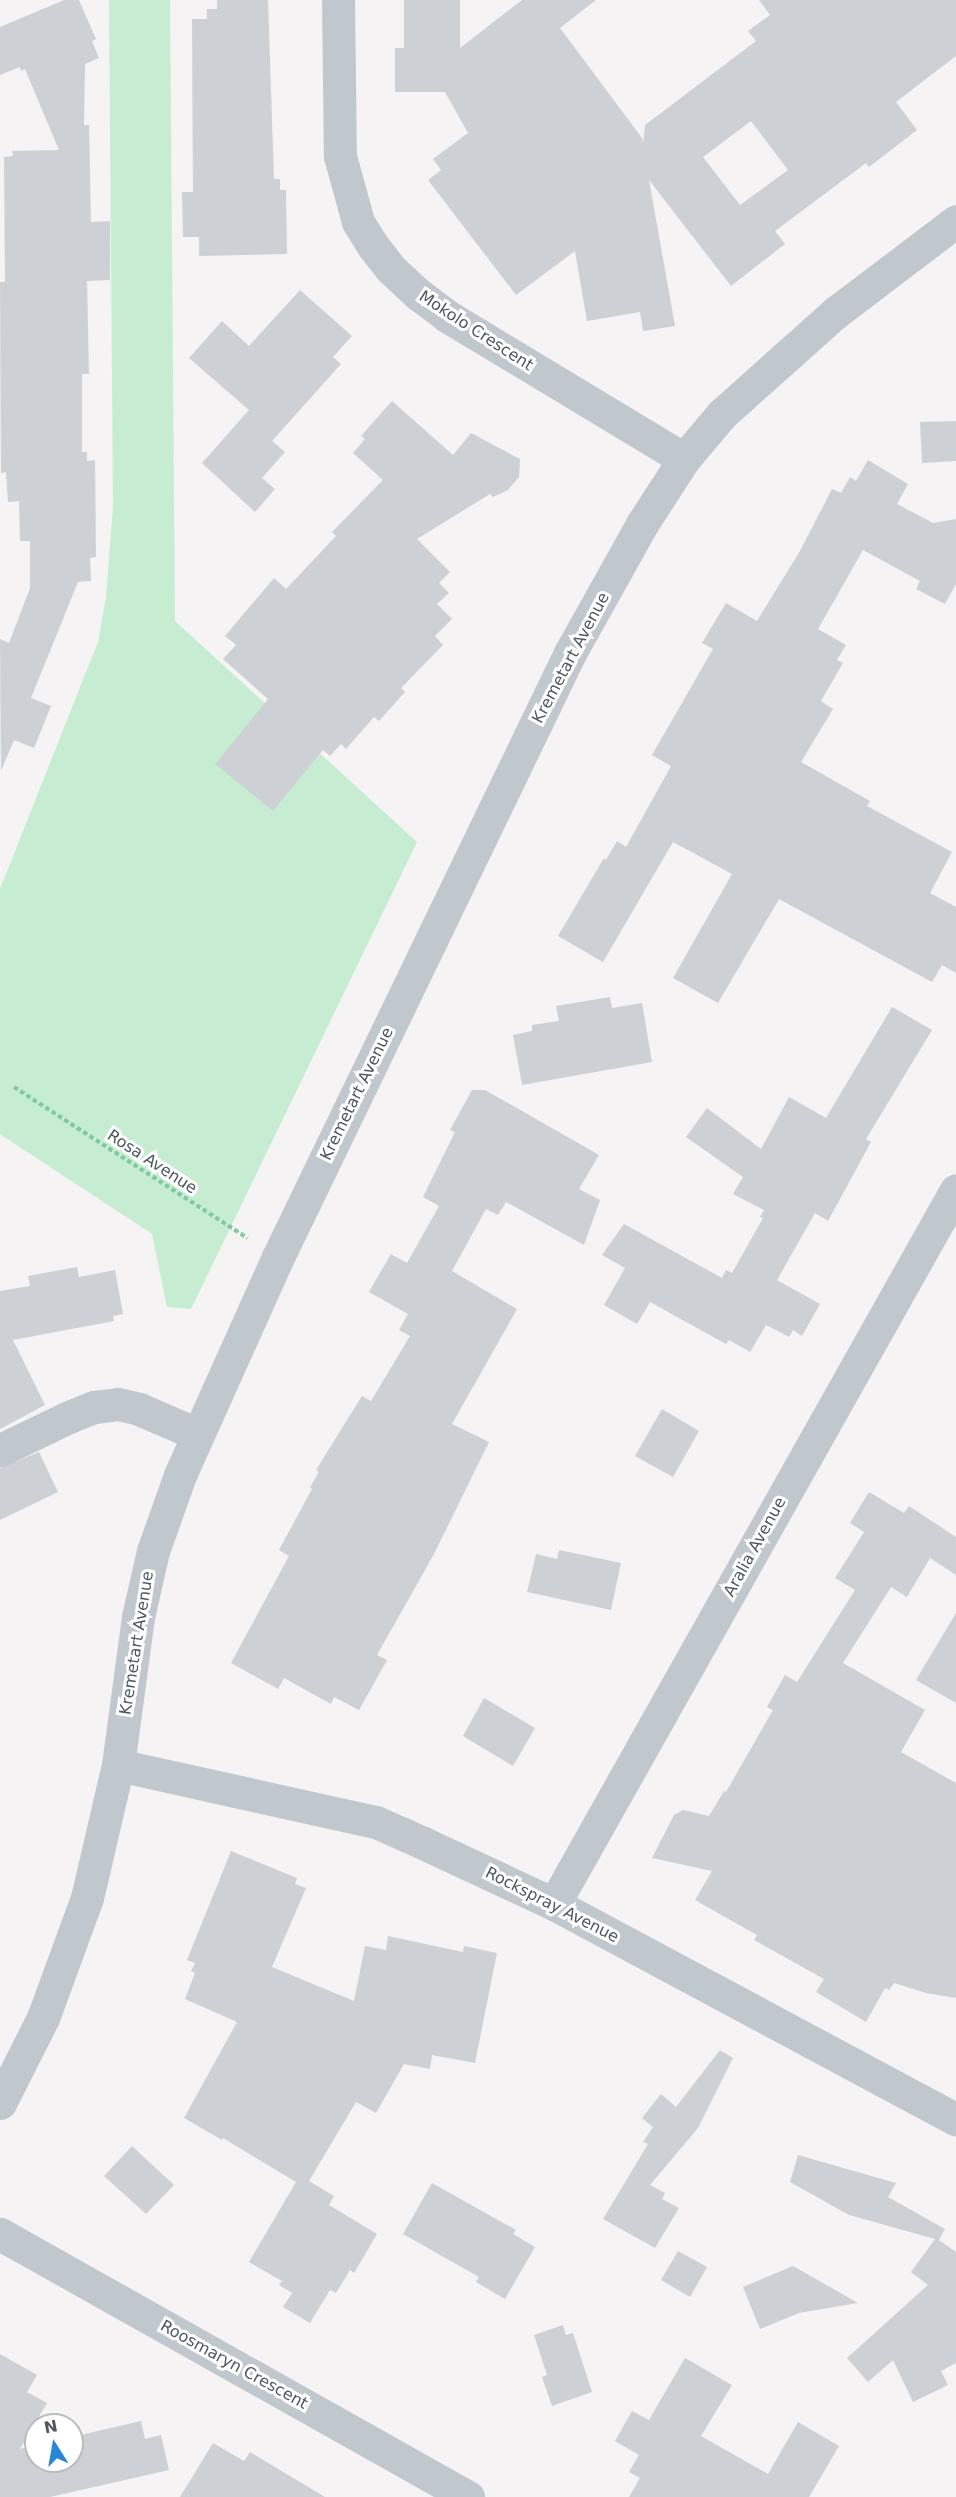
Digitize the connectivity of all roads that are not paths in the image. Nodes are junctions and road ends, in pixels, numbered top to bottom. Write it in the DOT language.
graph roads {
  1 [pos="338,0"];
  2 [pos="956,221"];
  3 [pos="684,459"];
  4 [pos="956,1190"];
  5 [pos="197,1434"];
  6 [pos="0,1450"];
  7 [pos="118,1765"];
  8 [pos="554,1904"];
  9 [pos="0,2103"];
  10 [pos="956,2120"];
  11 [pos="0,2234"];
  12 [pos="468,2497"];
  1 -- 3 [label="street, Mokolo Crescent"];
  2 -- 3 [label="street, Kremetart Avenue"];
  3 -- 5 [label="street, Kremetart Avenue"];
  4 -- 8 [label="street, Aralia Avenue"];
  5 -- 6 [label="street"];
  5 -- 7 [label="street, Kremetart Avenue"];
  7 -- 8 [label="street, Rockspray Avenue"];
  7 -- 9 [label="street, Kremetart Avenue"];
  8 -- 10 [label="street, Rockspray Avenue"];
  11 -- 12 [label="street, Roosmaryn Crescent"];
}
